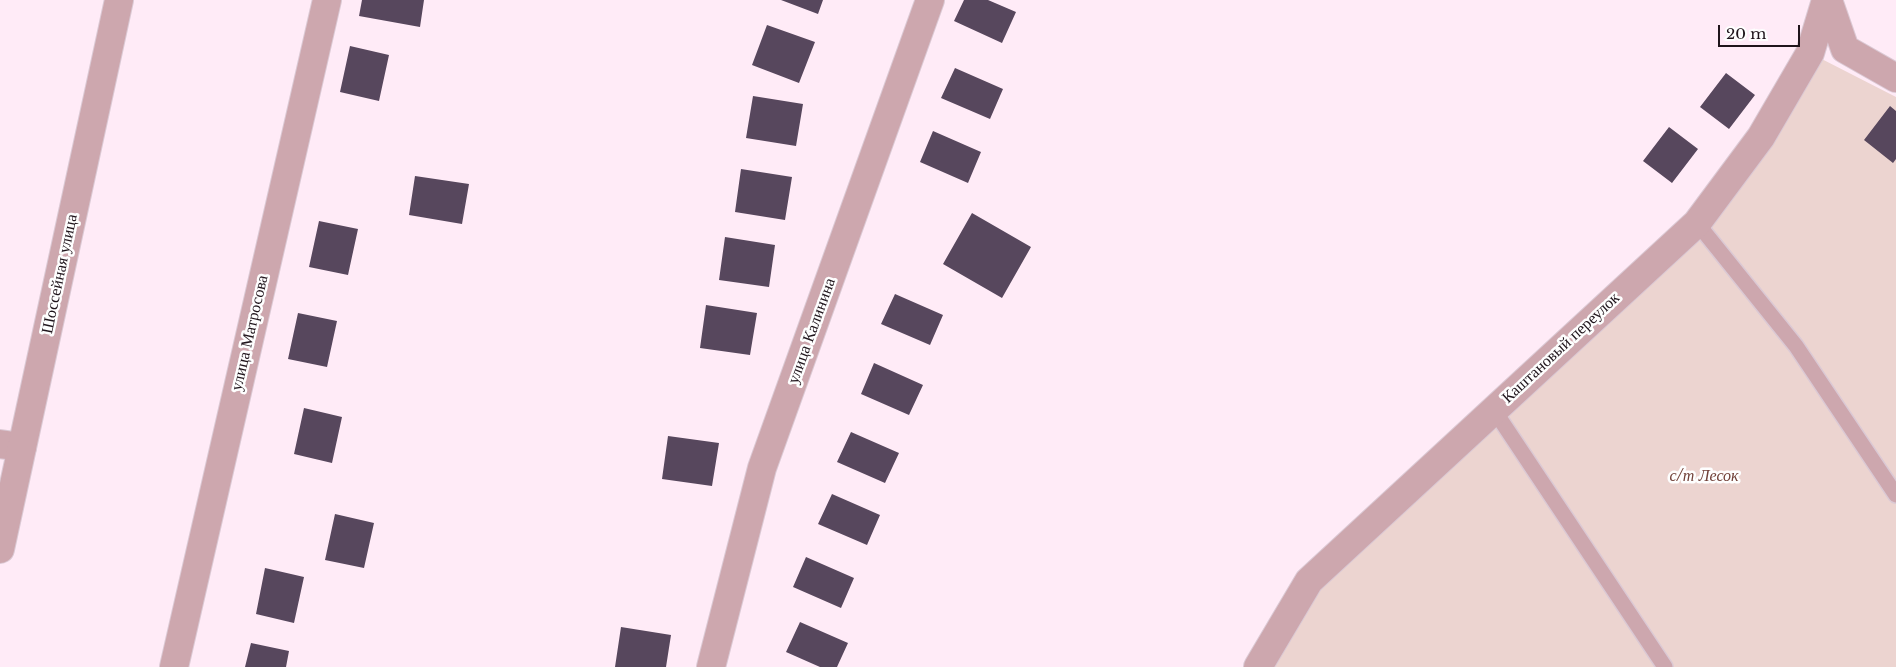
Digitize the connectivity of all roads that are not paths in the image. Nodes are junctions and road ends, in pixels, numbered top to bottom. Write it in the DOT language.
graph roads {
  1 [pos="119,0"];
  2 [pos="327,0"];
  3 [pos="930,0"];
  4 [pos="1827,0"];
  5 [pos="1896,78"];
  6 [pos="1697,223"];
  7 [pos="1494,410"];
  8 [pos="11,445"];
  9 [pos="1896,495"];
  10 [pos="0,548"];
  11 [pos="174,667"];
  12 [pos="712,667"];
  13 [pos="1258,667"];
  14 [pos="1665,667"];
  1 -- 8 [label="street, Шоссейная улица"];
  2 -- 11 [label="street, улица Матросова"];
  3 -- 12 [label="street, улица Калинина"];
  4 -- 5 [label="street, Каштановый переулок"];
  4 -- 6 [label="street, Каштановый переулок"];
  6 -- 7 [label="street, Каштановый переулок"];
  6 -- 9 [label="lane"];
  7 -- 13 [label="street, Каштановый переулок"];
  7 -- 14 [label="lane"];
  8 -- 10 [label="street, Шоссейная улица"];
}
